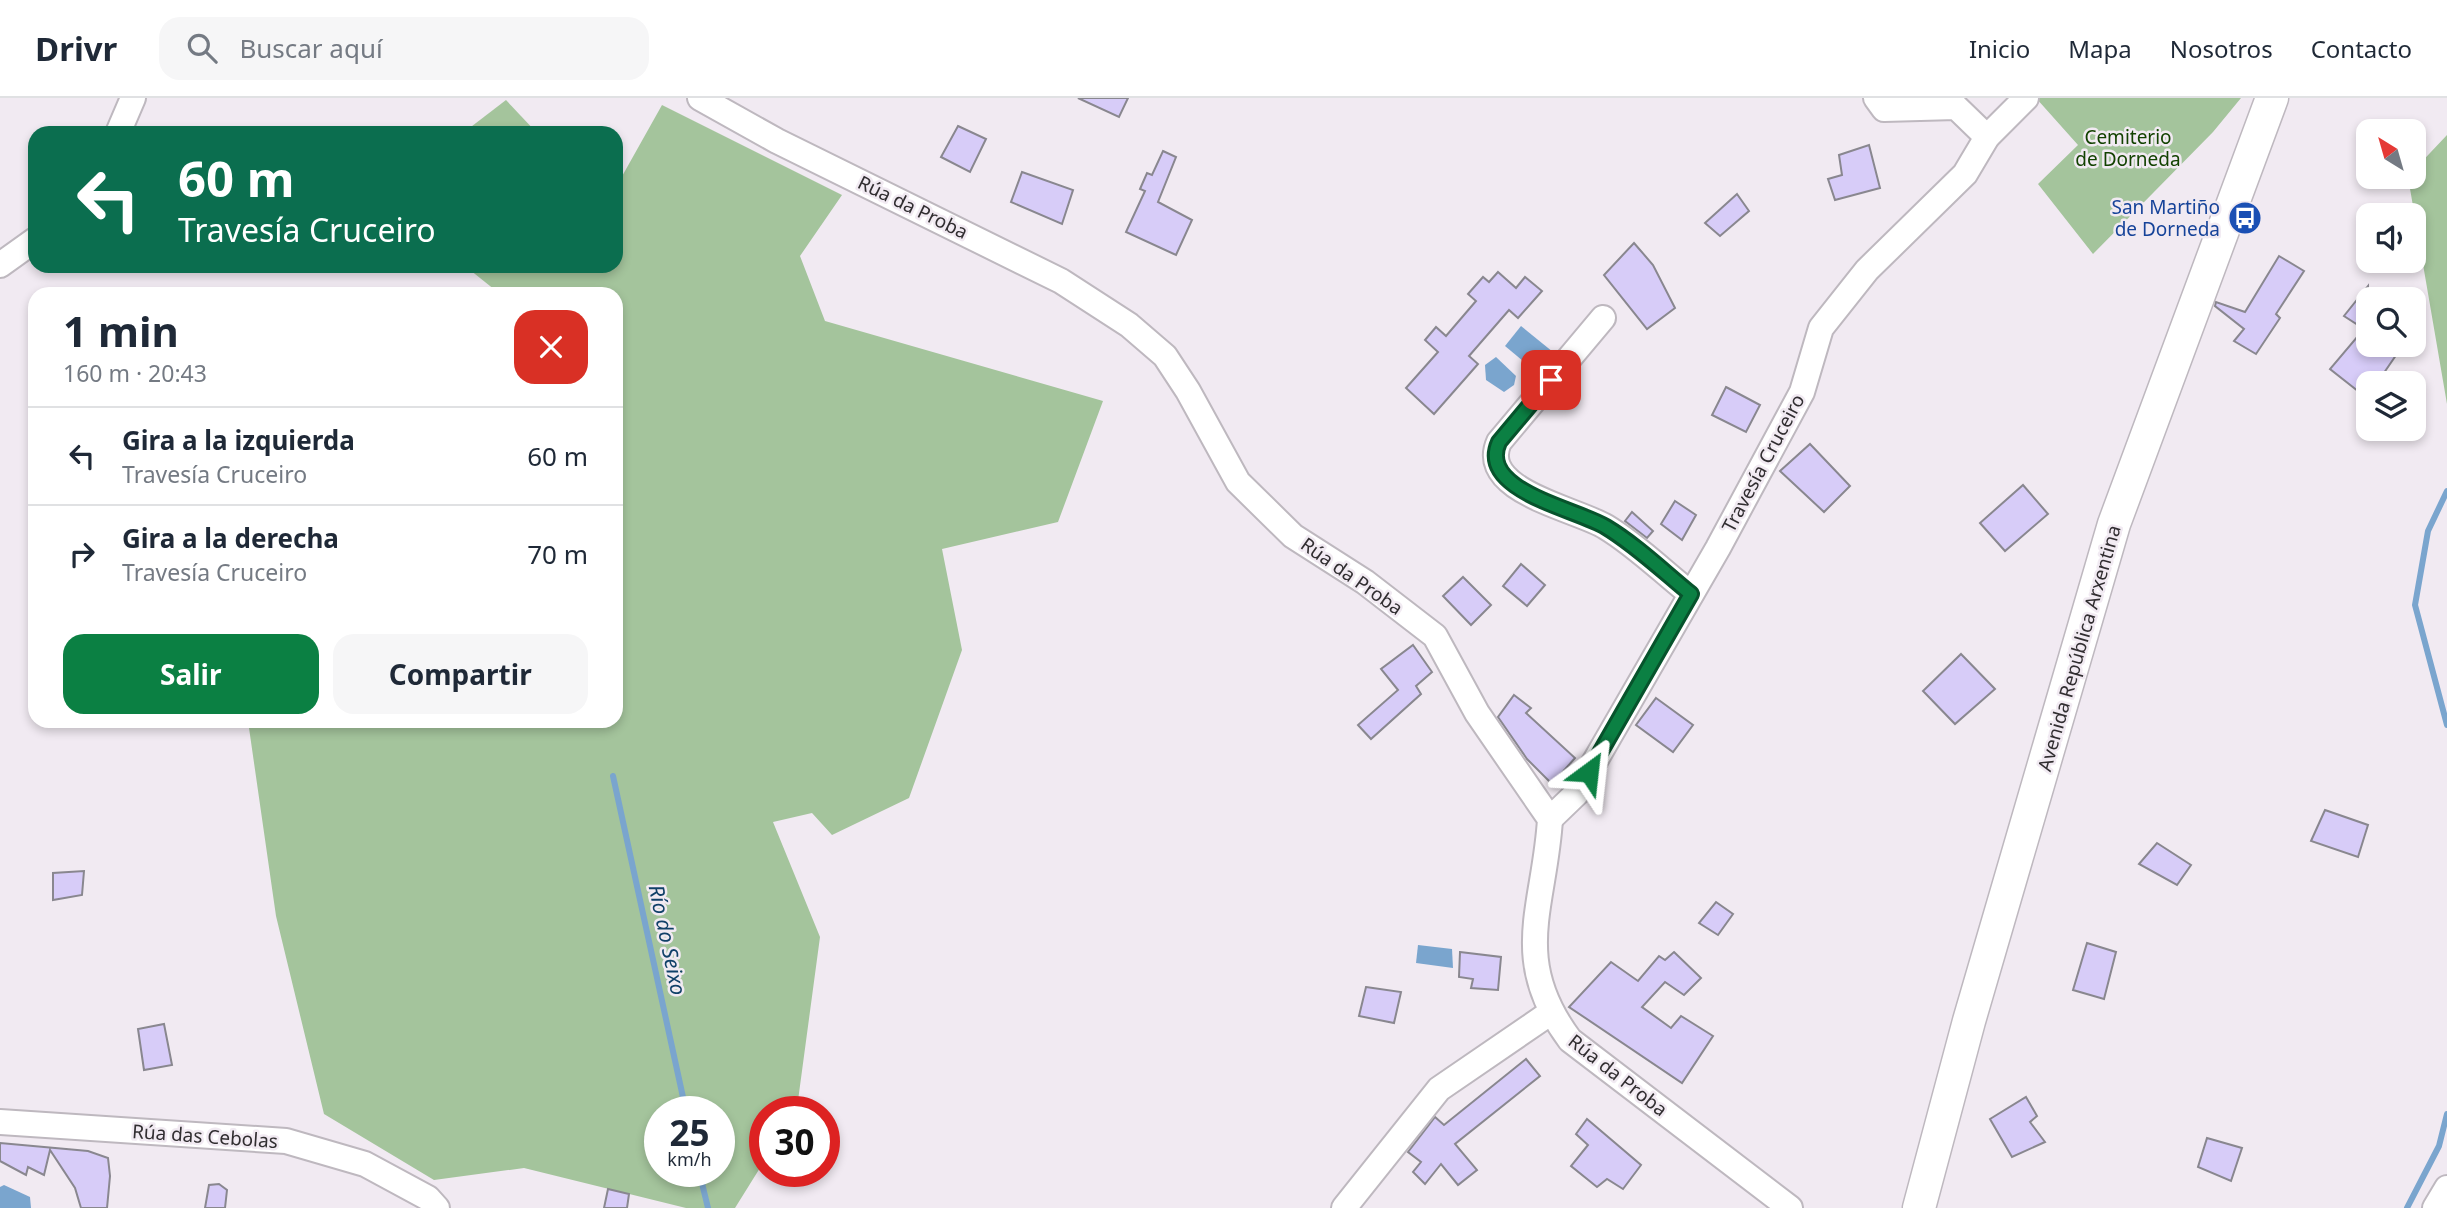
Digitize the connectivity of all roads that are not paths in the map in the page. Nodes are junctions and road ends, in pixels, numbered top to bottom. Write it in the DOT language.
graph roads {
  1 [pos="132,98"];
  2 [pos="701,98"];
  3 [pos="1876,98"];
  4 [pos="2025,98"];
  5 [pos="2272,98"];
  6 [pos="1955,103"];
  7 [pos="121,126"];
  8 [pos="1987,137"];
  9 [pos="28,245"];
  10 [pos="0,265"];
  11 [pos="1603,318"];
  12 [pos="1691,594"];
  13 [pos="1550,819"];
  14 [pos="1550,1013"];
  15 [pos="0,1122"];
  16 [pos="2447,1188"];
  17 [pos="437,1208"];
  18 [pos="1344,1208"];
  19 [pos="1790,1208"];
  20 [pos="1919,1208"];
  21 [pos="2435,1208"];
  1 -- 7 [label="street"];
  2 -- 13 [label="street, Rúa da Proba"];
  3 -- 6 [label="street"];
  4 -- 8 [label="street, Travesía Cruceiro"];
  5 -- 20 [label="main road, Avenida República Arxentina"];
  6 -- 8 [label="street"];
  8 -- 12 [label="street, Travesía Cruceiro"];
  9 -- 10 [label="street"];
  11 -- 12 [label="street"];
  12 -- 13 [label="street, Travesía Cruceiro"];
  13 -- 14 [label="street, Rúa da Proba"];
  14 -- 18 [label="street"];
  14 -- 19 [label="street, Rúa da Proba"];
  15 -- 17 [label="street, Rúa das Cebolas"];
  16 -- 21 [label="street"];
}
